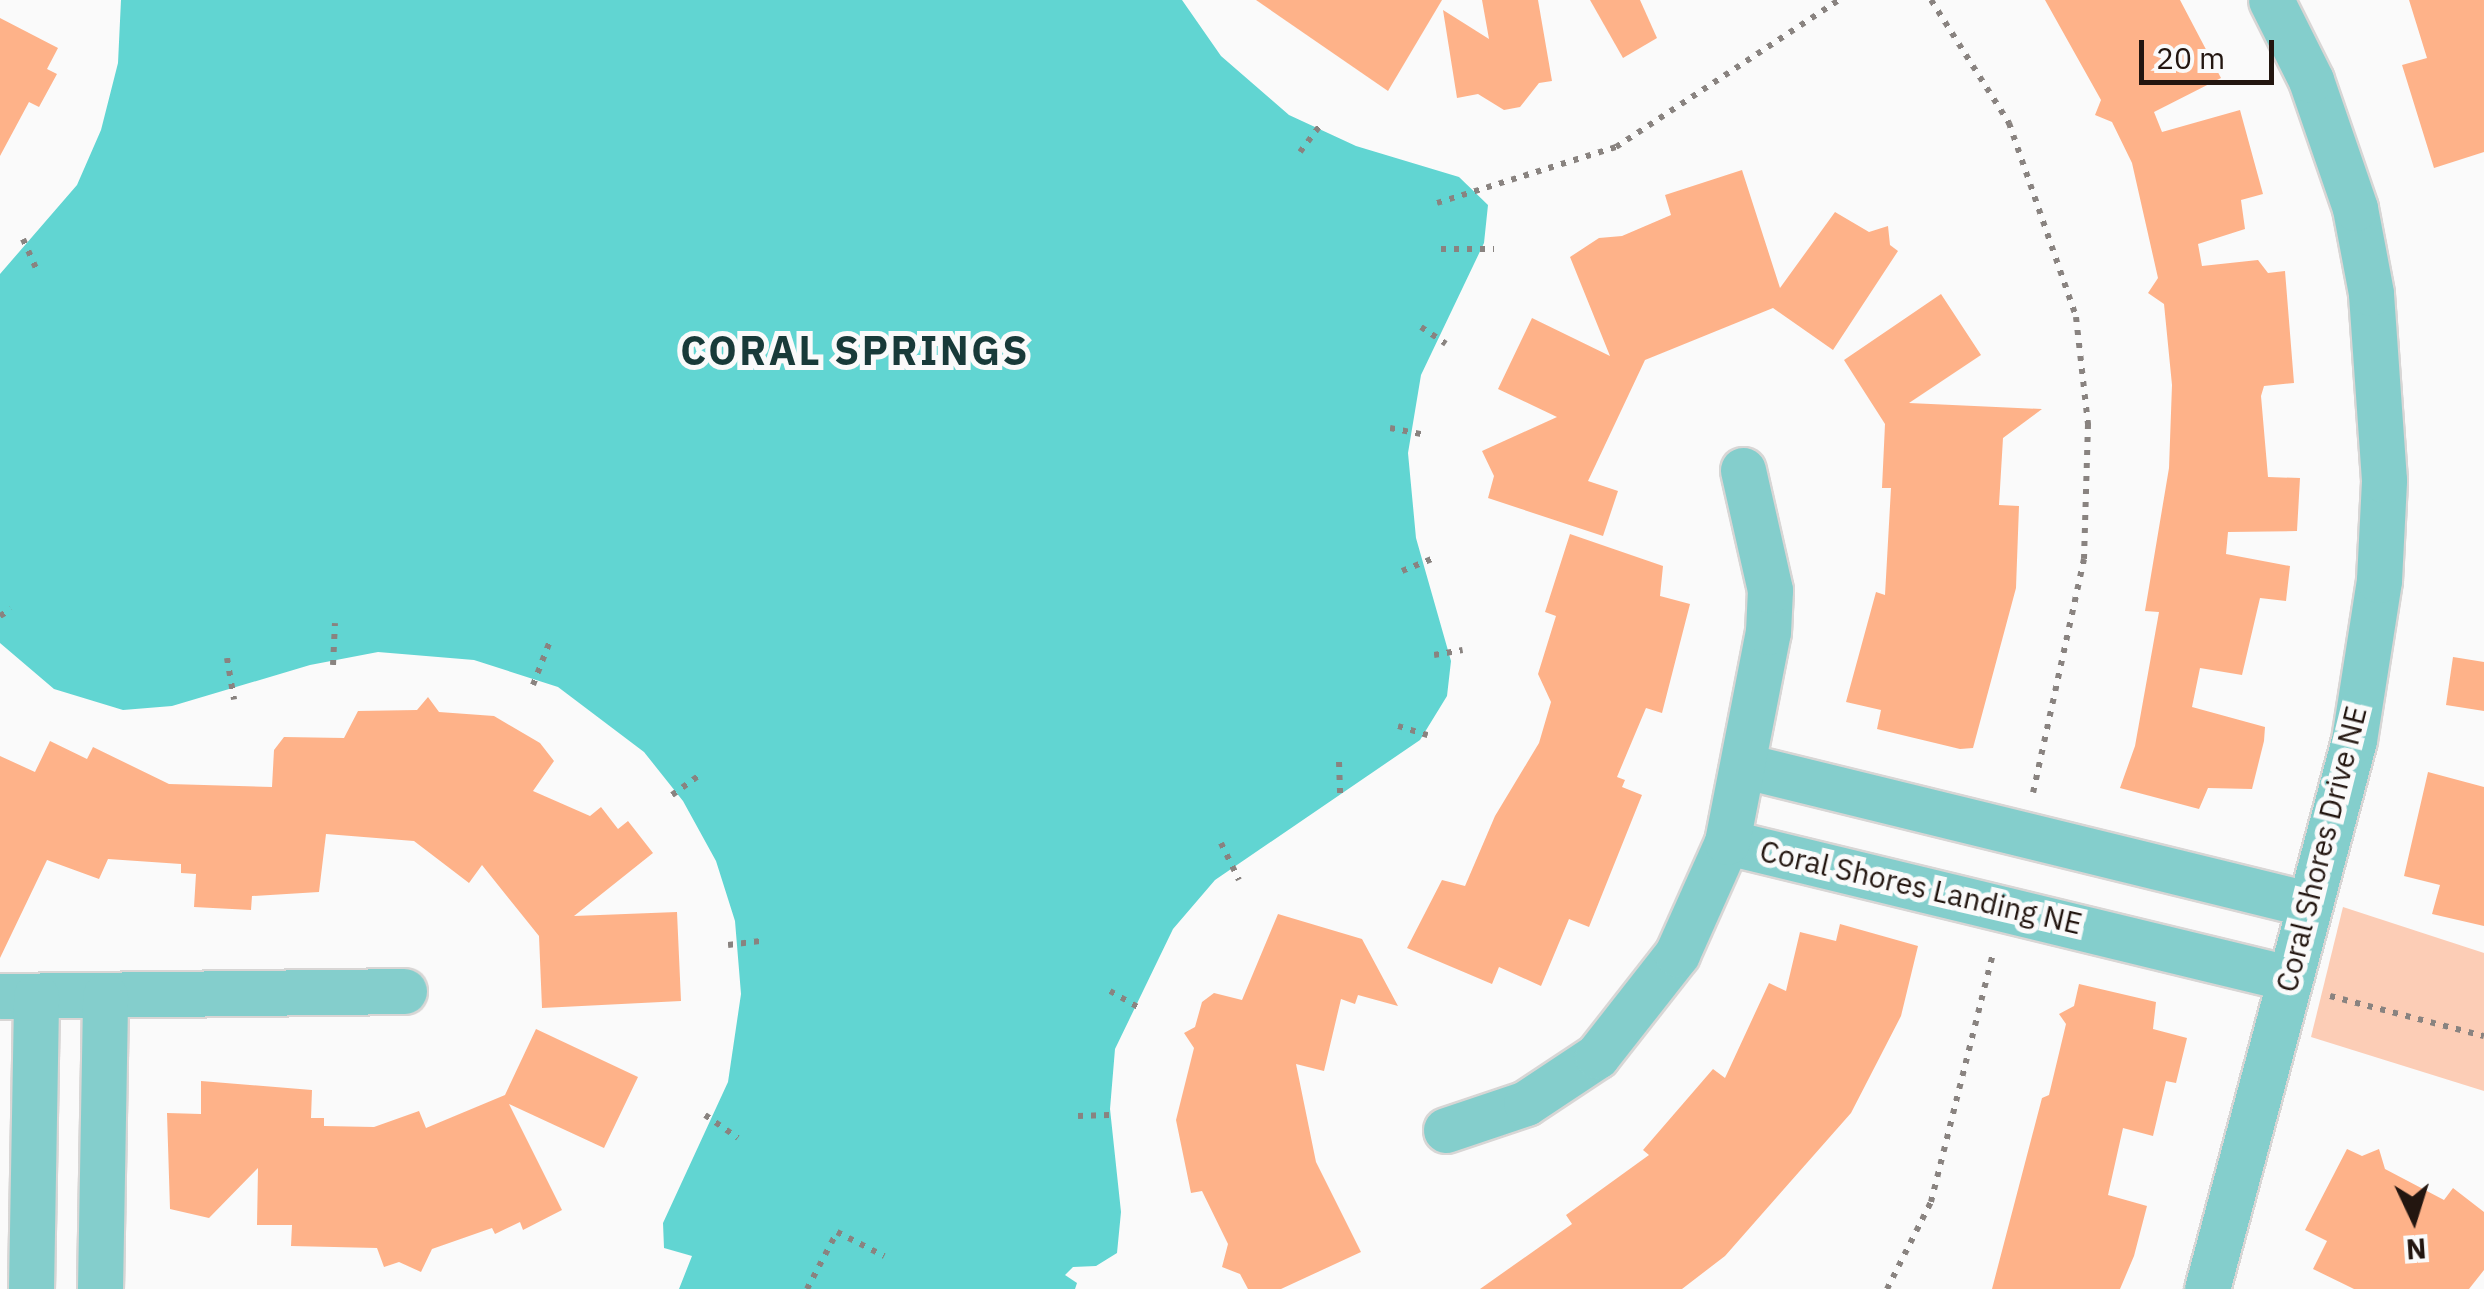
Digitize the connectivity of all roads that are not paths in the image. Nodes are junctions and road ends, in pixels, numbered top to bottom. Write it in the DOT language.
graph roads {
  1 [pos="2271,0"];
  2 [pos="1744,470"];
  3 [pos="1745,766"];
  4 [pos="1727,842"];
  5 [pos="2308,904"];
  6 [pos="2308,986"];
  7 [pos="404,991"];
  8 [pos="18,996"];
  9 [pos="105,996"];
  10 [pos="1446,1130"];
  11 [pos="32,1289"];
  12 [pos="100,1289"];
  13 [pos="2207,1289"];
  1 -- 5 [label="street, Coral Shores Drive NE"];
  2 -- 3 [label="street, Coral Shores Landing NE"];
  3 -- 4 [label="street, Coral Shores Landing NE"];
  3 -- 5 [label="street"];
  4 -- 6 [label="street, Coral Shores Landing NE"];
  4 -- 10 [label="street"];
  5 -- 6 [label="street, Coral Shores Drive NE"];
  6 -- 13 [label="street, Coral Shores Drive NE"];
  7 -- 9 [label="street"];
  8 -- 9 [label="street"];
  8 -- 11 [label="street"];
  9 -- 12 [label="street"];
}
